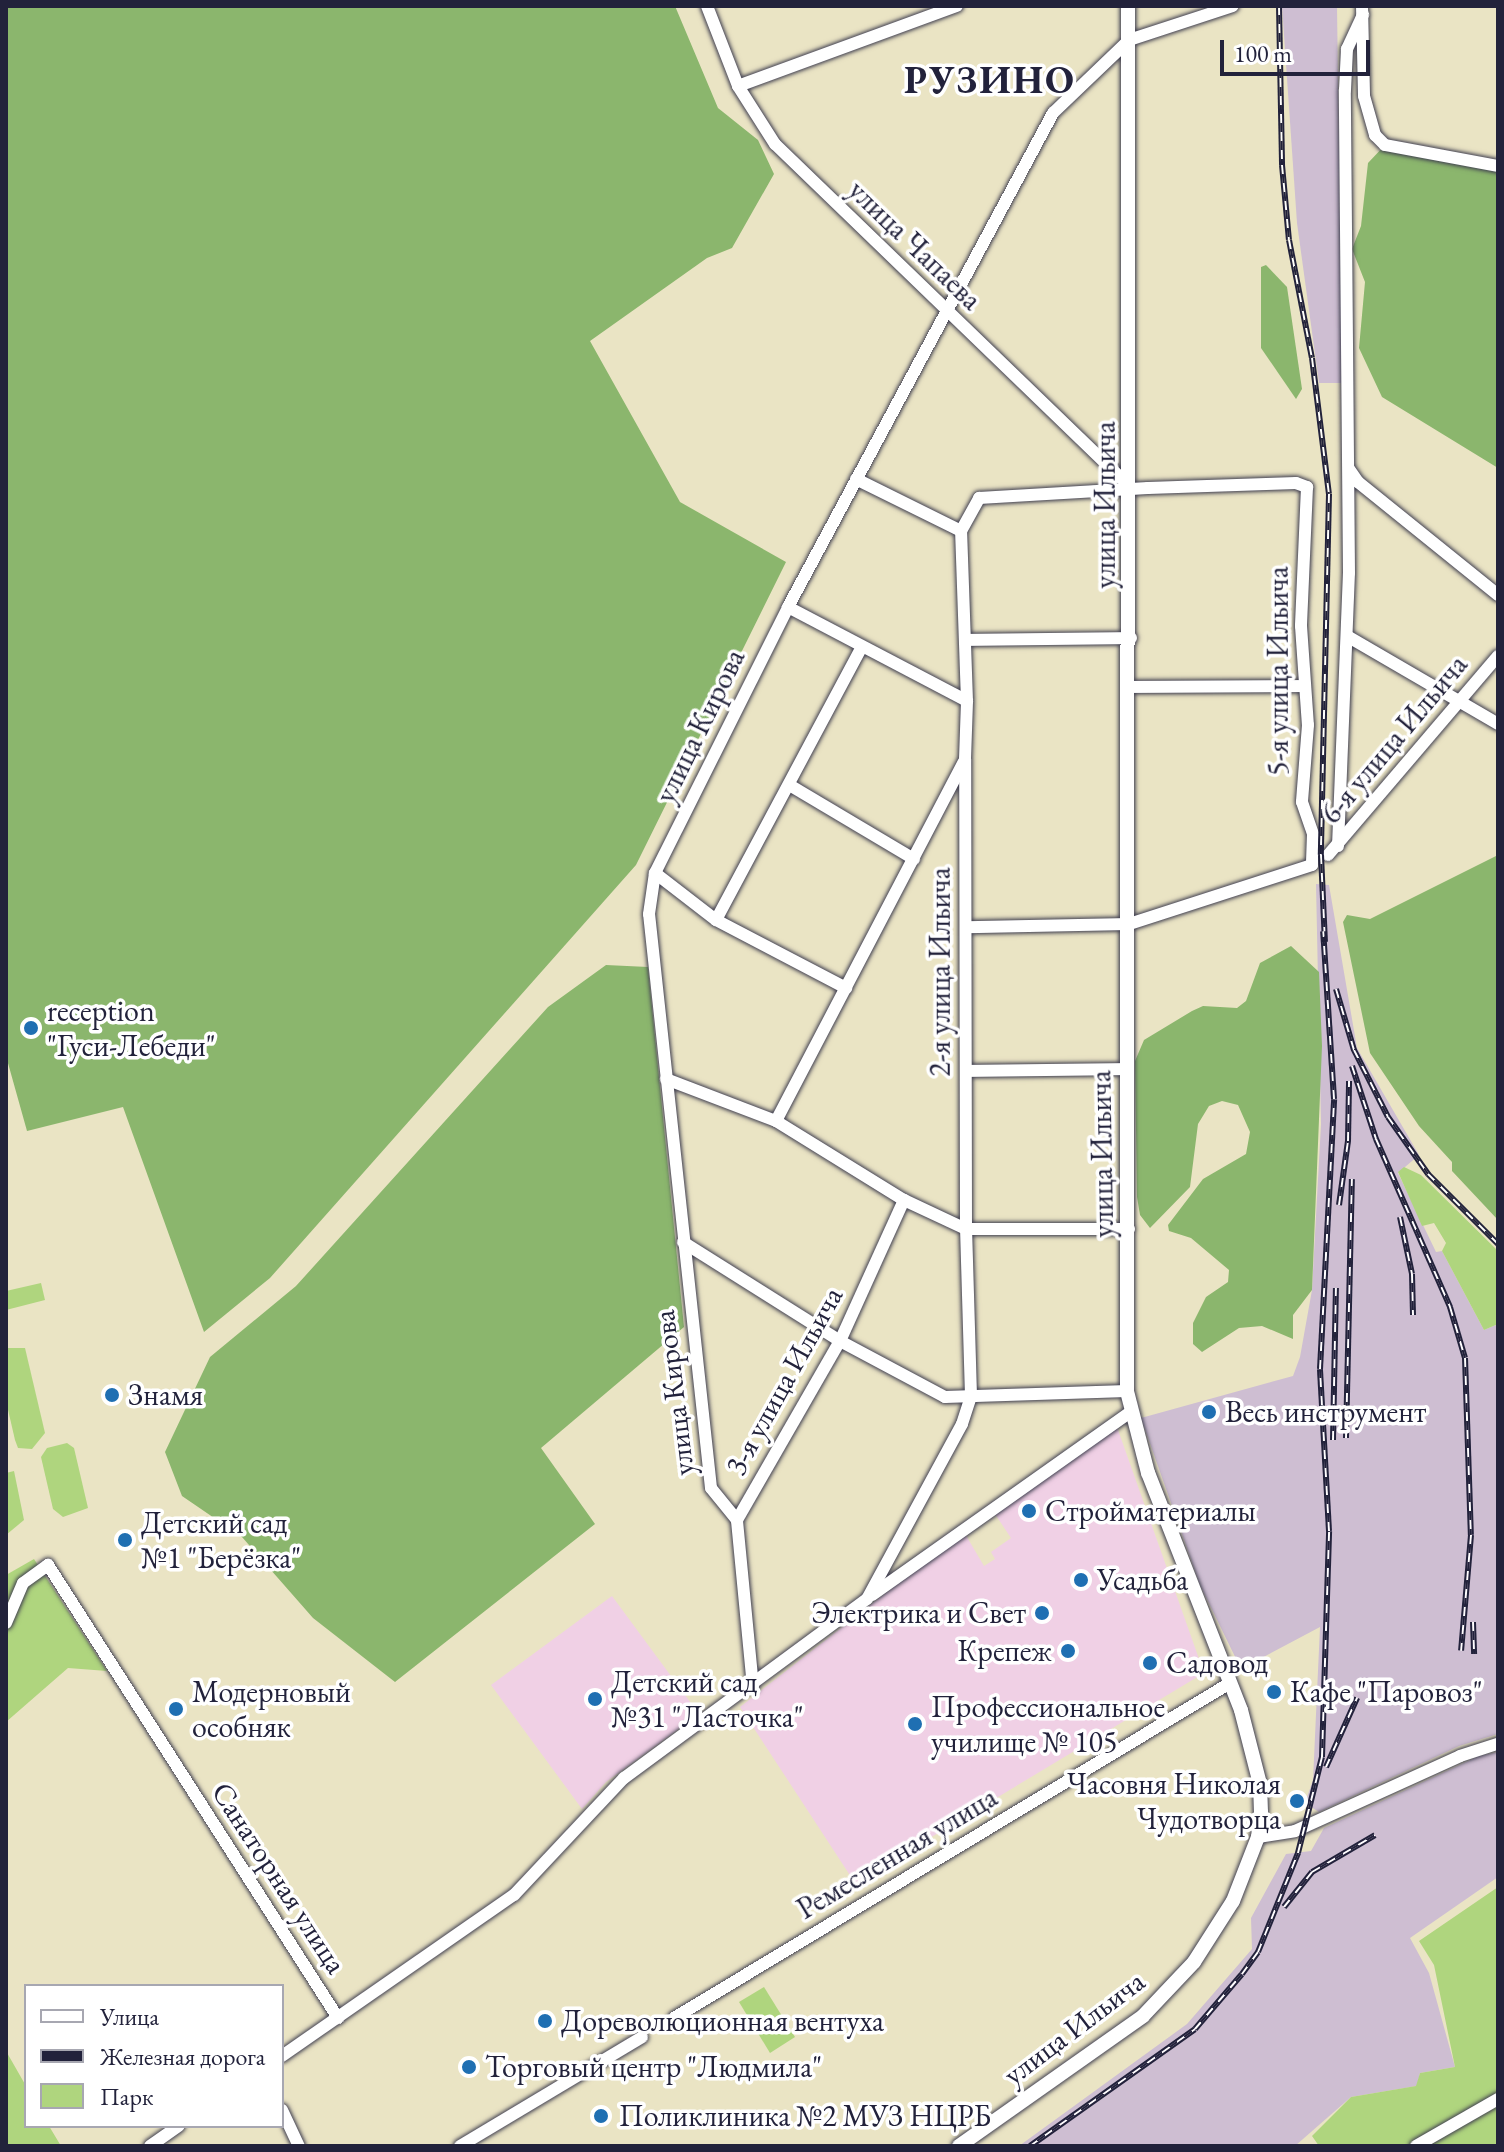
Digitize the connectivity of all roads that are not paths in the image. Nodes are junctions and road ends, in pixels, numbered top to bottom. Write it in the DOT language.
graph roads {
  1 [pos="707,6"];
  2 [pos="957,6"];
  3 [pos="1128,6"];
  4 [pos="1233,6"];
  5 [pos="1362,10"];
  6 [pos="1129,40"];
  7 [pos="738,86"];
  8 [pos="1498,166"];
  9 [pos="948,313"];
  10 [pos="1349,469"];
  11 [pos="856,479"];
  12 [pos="1132,488"];
  13 [pos="961,531"];
  14 [pos="1498,595"];
  15 [pos="788,607"];
  16 [pos="1347,636"];
  17 [pos="1131,638"];
  18 [pos="965,640"];
  19 [pos="862,646"];
  20 [pos="1498,656"];
  21 [pos="1305,686"];
  22 [pos="1130,687"];
  23 [pos="967,701"];
  24 [pos="1461,703"];
  25 [pos="1498,724"];
  26 [pos="965,759"];
  27 [pos="791,786"];
  28 [pos="914,859"];
  29 [pos="1312,865"];
  30 [pos="655,873"];
  31 [pos="716,920"];
  32 [pos="1129,924"];
  33 [pos="966,927"];
  34 [pos="846,988"];
  35 [pos="1126,1069"];
  36 [pos="967,1071"];
  37 [pos="666,1079"];
  38 [pos="776,1121"];
  39 [pos="904,1200"];
  40 [pos="966,1229"];
  41 [pos="1129,1229"];
  42 [pos="683,1242"];
  43 [pos="840,1341"];
  44 [pos="1127,1391"];
  45 [pos="971,1396"];
  46 [pos="1130,1412"];
  47 [pos="737,1520"];
  48 [pos="867,1599"];
  49 [pos="6,1623"];
  50 [pos="1230,1683"];
  51 [pos="753,1687"];
  52 [pos="1498,1744"];
  53 [pos="1258,1837"];
  54 [pos="338,2018"];
  55 [pos="674,2018"];
  56 [pos="642,2037"];
  57 [pos="284,2055"];
  58 [pos="1498,2099"];
  59 [pos="284,2114"];
  60 [pos="176,2128"];
  61 [pos="150,2146"];
  62 [pos="299,2146"];
  63 [pos="460,2146"];
  64 [pos="959,2146"];
  65 [pos="1416,2146"];
  1 -- 7 [label="street, улица Чапаева"];
  2 -- 7 [label="street"];
  3 -- 6 [label="main road, улица Ильича"];
  4 -- 6 [label="street"];
  5 -- 8 [label="street"];
  5 -- 10 [label="street"];
  6 -- 9 [label="street, улица Кирова"];
  6 -- 12 [label="main road, улица Ильича"];
  7 -- 9 [label="street, улица Чапаева"];
  9 -- 11 [label="street, улица Кирова"];
  9 -- 12 [label="street, улица Чапаева"];
  10 -- 14 [label="street"];
  10 -- 16 [label="street"];
  11 -- 13 [label="street"];
  11 -- 15 [label="street, улица Кирова"];
  12 -- 13 [label="street"];
  12 -- 17 [label="main road, улица Ильича"];
  12 -- 21 [label="street, 5-я улица Ильича"];
  13 -- 18 [label="street, 2-я улица Ильича"];
  15 -- 19 [label="street"];
  15 -- 30 [label="street, улица Кирова"];
  16 -- 24 [label="street"];
  16 -- 24 [label="street, 6-я улица Ильича"];
  17 -- 18 [label="street"];
  17 -- 22 [label="main road, улица Ильича"];
  18 -- 23 [label="street, 2-я улица Ильича"];
  19 -- 23 [label="street"];
  19 -- 27 [label="street"];
  20 -- 24 [label="street, 6-я улица Ильича"];
  21 -- 22 [label="street"];
  21 -- 29 [label="street, 5-я улица Ильича"];
  22 -- 32 [label="main road, улица Ильича"];
  23 -- 26 [label="street, 2-я улица Ильича"];
  24 -- 25 [label="street"];
  26 -- 28 [label="street"];
  26 -- 33 [label="street, 2-я улица Ильича"];
  27 -- 28 [label="street"];
  27 -- 31 [label="street"];
  28 -- 34 [label="street"];
  29 -- 32 [label="street, 6-я улица Ильича"];
  30 -- 31 [label="street"];
  30 -- 37 [label="street, улица Кирова"];
  31 -- 34 [label="street"];
  32 -- 33 [label="street, 6-я улица Ильича"];
  32 -- 35 [label="main road, улица Ильича"];
  33 -- 36 [label="street, 2-я улица Ильича"];
  34 -- 38 [label="street"];
  35 -- 36 [label="street"];
  35 -- 41 [label="main road, улица Ильича"];
  36 -- 40 [label="street, 2-я улица Ильича"];
  37 -- 38 [label="street"];
  37 -- 42 [label="street, улица Кирова"];
  38 -- 39 [label="street"];
  39 -- 40 [label="street"];
  39 -- 43 [label="street, 3-я улица Ильича"];
  40 -- 41 [label="street"];
  40 -- 45 [label="street, 2-я улица Ильича"];
  41 -- 44 [label="main road, улица Ильича"];
  42 -- 43 [label="street"];
  42 -- 47 [label="street, улица Кирова"];
  43 -- 45 [label="street"];
  43 -- 47 [label="street, 3-я улица Ильича"];
  44 -- 45 [label="street"];
  44 -- 46 [label="main road, улица Ильича"];
  45 -- 48 [label="street, 2-я улица Ильича"];
  46 -- 48 [label="street"];
  46 -- 50 [label="main road, улица Ильича"];
  47 -- 51 [label="street, 3-я улица Ильича"];
  48 -- 51 [label="street, 2-я улица Ильича"];
  49 -- 54 [label="street, Санаторная улица"];
  50 -- 53 [label="main road, улица Ильича"];
  50 -- 55 [label="street, Ремесленная улица"];
  51 -- 54 [label="street, 2-я улица Ильича"];
  52 -- 53 [label="street"];
  53 -- 64 [label="main road, улица Ильича"];
  54 -- 57 [label="street, 2-я улица Ильича"];
  56 -- 63 [label="street"];
  58 -- 65 [label="street"];
  59 -- 62 [label="street"];
  60 -- 61 [label="street"];
}
